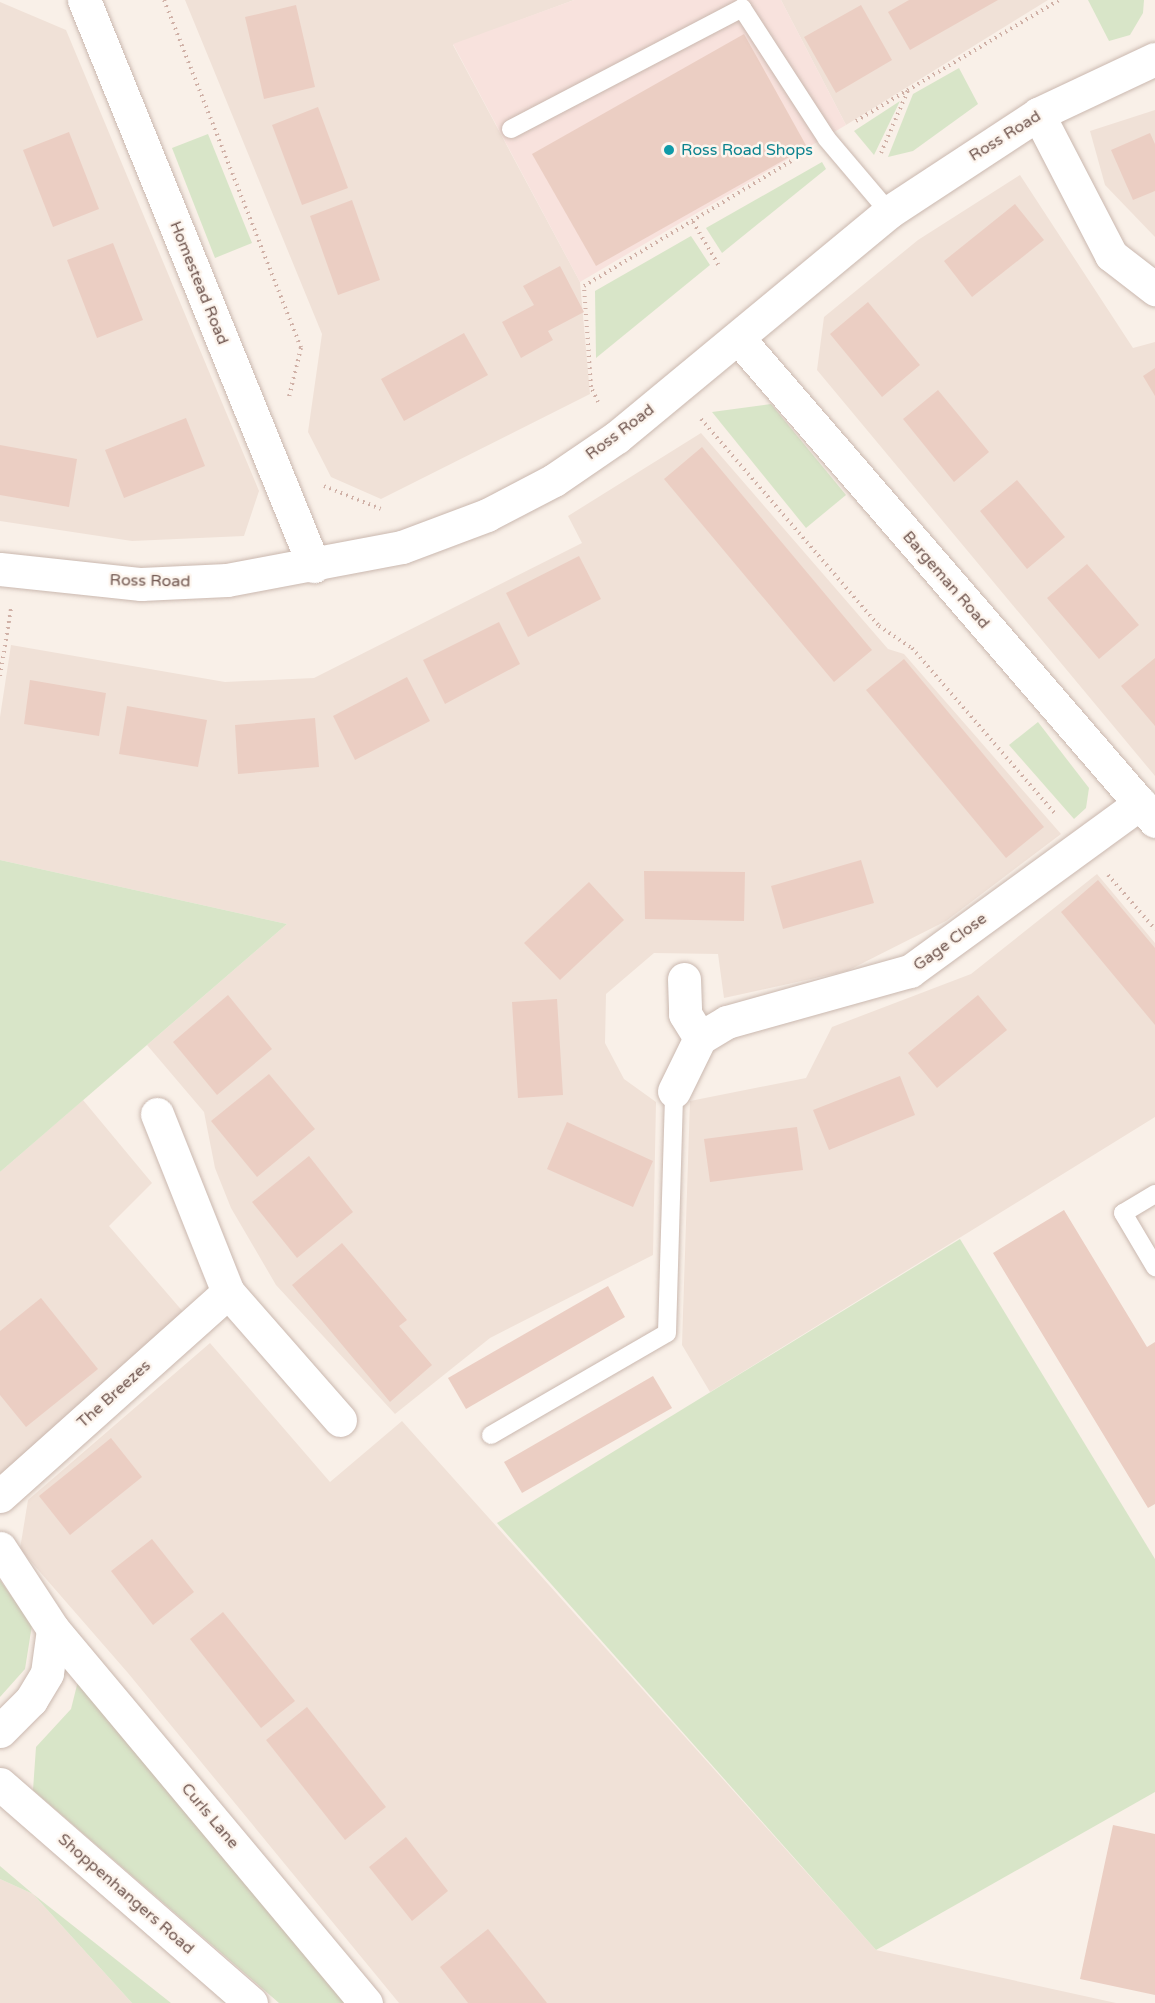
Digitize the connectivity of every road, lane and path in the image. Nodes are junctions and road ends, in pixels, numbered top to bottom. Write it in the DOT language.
graph roads {
  1 [pos="84,0"];
  2 [pos="164,0"];
  3 [pos="1059,0"];
  4 [pos="1155,59"];
  5 [pos="909,88"];
  6 [pos="1038,114"];
  7 [pos="510,129"];
  8 [pos="827,139"];
  9 [pos="868,185"];
  10 [pos="889,212"];
  11 [pos="693,222"];
  12 [pos="718,266"];
  13 [pos="1155,289"];
  14 [pos="738,338"];
  15 [pos="675,389"];
  16 [pos="617,437"];
  17 [pos="269,455"];
  18 [pos="441,533"];
  19 [pos="314,566"];
  20 [pos="9,570"];
  21 [pos="0,676"];
  22 [pos="1148,812"];
  23 [pos="1082,845"];
  24 [pos="1155,929"];
  25 [pos="684,979"];
  26 [pos="700,1038"];
  27 [pos="674,1090"];
  28 [pos="157,1114"];
  29 [pos="1155,1194"];
  30 [pos="1155,1267"];
  31 [pos="228,1292"];
  32 [pos="340,1420"];
  33 [pos="491,1435"];
  34 [pos="0,1496"];
  35 [pos="0,1548"];
  36 [pos="53,1629"];
  37 [pos="0,1731"];
  38 [pos="0,1784"];
  39 [pos="251,2003"];
  40 [pos="366,2003"];
  1 -- 17 [label="street, Homestead Road"];
  2 -- 17 [label="path"];
  3 -- 5 [label="path"];
  4 -- 6 [label="street, Ross Road"];
  5 -- 8 [label="path"];
  5 -- 9 [label="path"];
  6 -- 10 [label="street, Ross Road"];
  6 -- 13 [label="street"];
  7 -- 8 [label="lane"];
  8 -- 9 [label="lane"];
  8 -- 11 [label="path"];
  9 -- 10 [label="lane"];
  10 -- 14 [label="street, Ross Road"];
  11 -- 12 [label="path"];
  11 -- 16 [label="path"];
  14 -- 15 [label="street, Ross Road"];
  14 -- 22 [label="street, Bargeman Road"];
  15 -- 16 [label="street, Ross Road"];
  15 -- 23 [label="path"];
  16 -- 18 [label="street, Ross Road"];
  17 -- 18 [label="path"];
  17 -- 19 [label="street, Homestead Road"];
  18 -- 19 [label="street, Ross Road"];
  19 -- 20 [label="street, Ross Road"];
  20 -- 21 [label="path"];
  22 -- 23 [label="street, Gage Close"];
  23 -- 24 [label="path"];
  23 -- 26 [label="street, Gage Close"];
  25 -- 26 [label="street"];
  26 -- 27 [label="street"];
  27 -- 33 [label="lane"];
  28 -- 31 [label="street"];
  29 -- 30 [label="lane"];
  31 -- 32 [label="street"];
  31 -- 34 [label="street, The Breezes"];
  35 -- 36 [label="street, Curls Lane"];
  36 -- 37 [label="street"];
  36 -- 40 [label="street, Curls Lane"];
  38 -- 39 [label="street, Shoppenhangers Road"];
}
